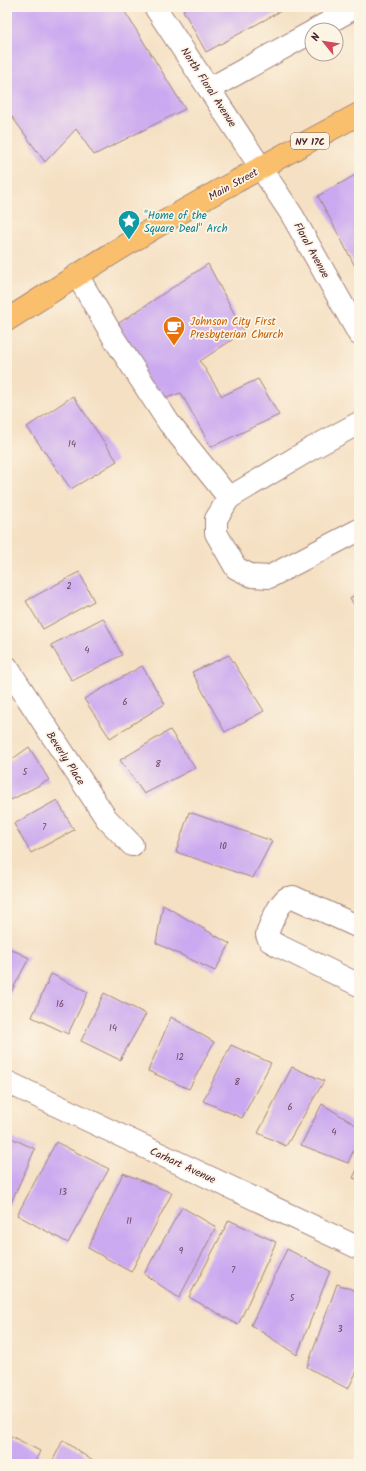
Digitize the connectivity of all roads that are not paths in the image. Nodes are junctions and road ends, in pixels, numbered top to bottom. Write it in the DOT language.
graph roads {
  1 [pos="156,7"];
  2 [pos="356,7"];
  3 [pos="329,22"];
  4 [pos="304,36"];
  5 [pos="209,88"];
  6 [pos="359,114"];
  7 [pos="262,168"];
  8 [pos="77,275"];
  9 [pos="7,320"];
  10 [pos="359,334"];
  11 [pos="359,423"];
  12 [pos="229,498"];
  13 [pos="359,530"];
  14 [pos="7,666"];
  15 [pos="132,845"];
  16 [pos="359,927"];
  17 [pos="359,985"];
  18 [pos="7,1082"];
  19 [pos="359,1248"];
  1 -- 5 [label="street, North Floral Avenue"];
  2 -- 3 [label="street"];
  4 -- 5 [label="street"];
  5 -- 7 [label="street, North Floral Avenue"];
  6 -- 7 [label="main road, Main Street / NY 17C"];
  7 -- 8 [label="main road, Main Street / NY 17C"];
  7 -- 10 [label="street, Floral Avenue"];
  8 -- 9 [label="main road, Main Street / NY 17C"];
  8 -- 12 [label="street"];
  11 -- 12 [label="street"];
  12 -- 13 [label="street"];
  14 -- 15 [label="street, Beverly Place"];
  16 -- 17 [label="street"];
  18 -- 19 [label="street, Carhart Avenue"];
}
